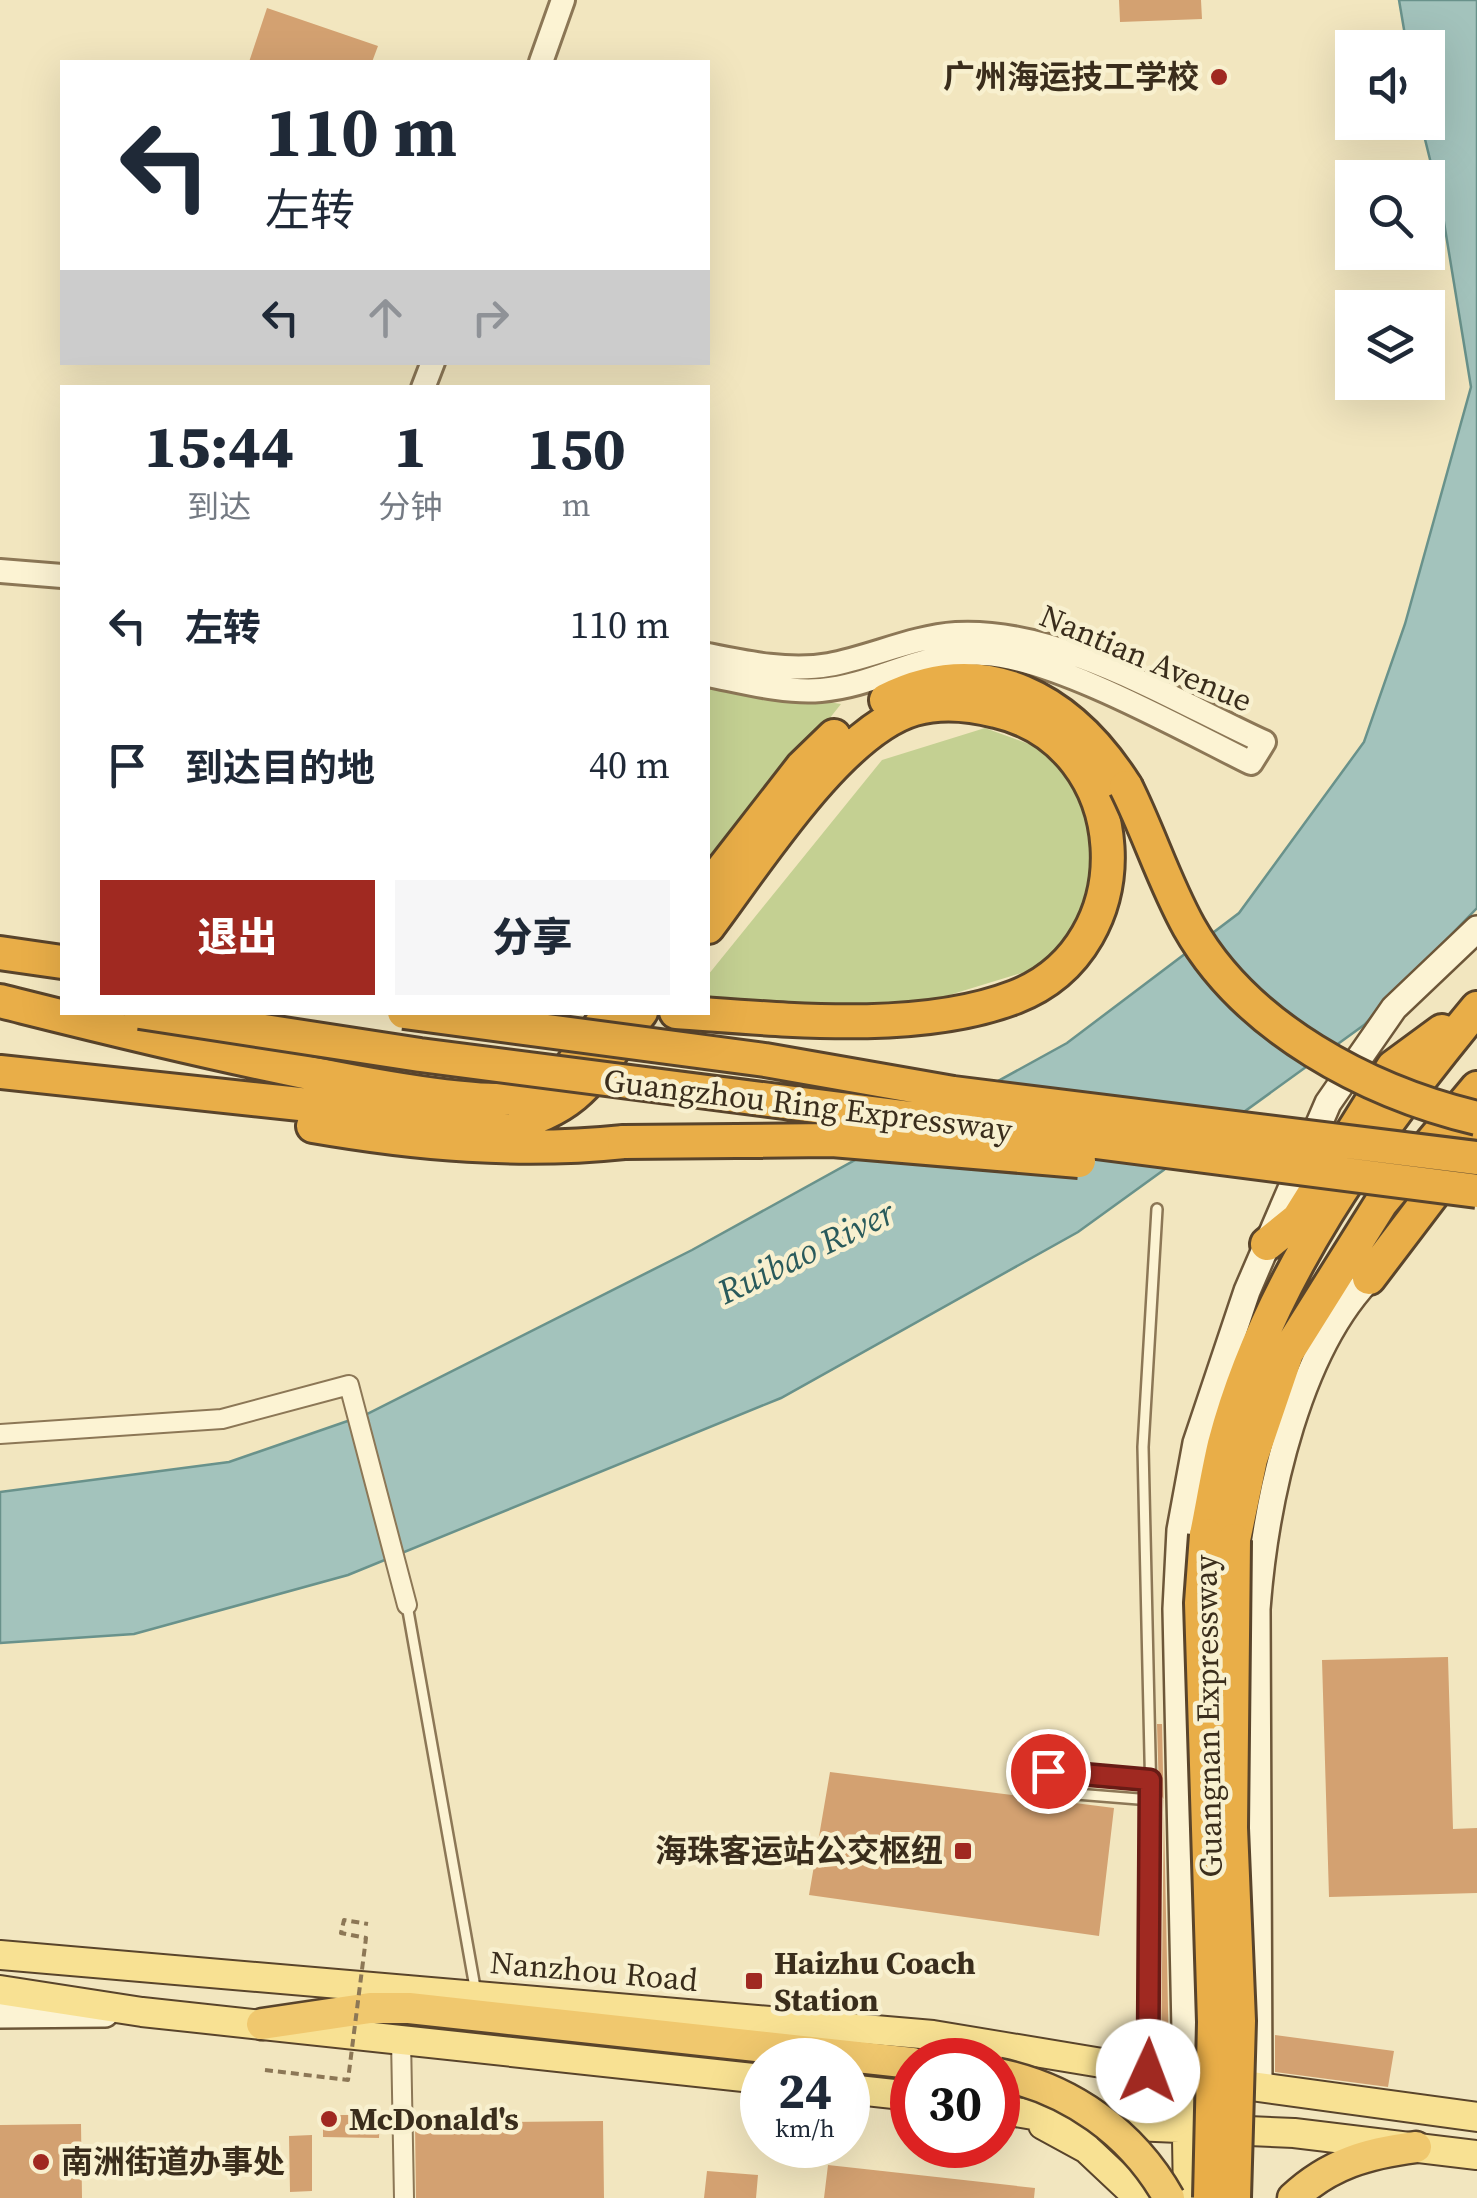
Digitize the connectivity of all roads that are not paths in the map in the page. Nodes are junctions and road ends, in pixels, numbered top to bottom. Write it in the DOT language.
graph roads {
  1 [pos="563,0"];
  2 [pos="542,60"];
  3 [pos="0,571"];
  4 [pos="60,576"];
  5 [pos="710,655"];
  6 [pos="710,675"];
  7 [pos="710,885"];
  8 [pos="710,924"];
  9 [pos="1477,929"];
  10 [pos="0,951"];
  11 [pos="60,959"];
  12 [pos="0,992"];
  13 [pos="0,1001"];
  14 [pos="60,1002"];
  15 [pos="1477,1006"];
  16 [pos="710,1014"];
  17 [pos="160,1015"];
  18 [pos="427,1015"];
  19 [pos="608,1015"];
  20 [pos="639,1015"];
  21 [pos="9,1073"];
  22 [pos="1477,1088"];
  23 [pos="1477,1121"];
  24 [pos="1477,1158"];
  25 [pos="1477,1169"];
  26 [pos="1477,1192"];
  27 [pos="1157,1209"];
  28 [pos="1267,1244"];
  29 [pos="1369,1278"];
  30 [pos="0,1434"];
  31 [pos="1220,1537"];
  32 [pos="407,1605"];
  33 [pos="1150,1780"];
  34 [pos="1151,1800"];
  35 [pos="0,1955"];
  36 [pos="0,1990"];
  37 [pos="476,1996"];
  38 [pos="142,2012"];
  39 [pos="0,2015"];
  40 [pos="262,2024"];
  41 [pos="400,2039"];
  42 [pos="890,2042"];
  43 [pos="1020,2057"];
  44 [pos="890,2061"];
  45 [pos="1148,2071"];
  46 [pos="740,2077"];
  47 [pos="1186,2078"];
  48 [pos="1020,2080"];
  49 [pos="1259,2087"];
  50 [pos="1020,2113"];
  51 [pos="1477,2117"];
  52 [pos="1020,2118"];
  53 [pos="1188,2128"];
  54 [pos="1252,2131"];
  55 [pos="1416,2148"];
  56 [pos="1477,2155"];
  57 [pos="404,2198"];
  58 [pos="1138,2198"];
  59 [pos="1169,2198"];
  60 [pos="1188,2198"];
  61 [pos="1210,2198"];
  62 [pos="1234,2198"];
  63 [pos="1250,2198"];
  64 [pos="1293,2198"];
  1 -- 2 [label="street"];
  3 -- 4 [label="street"];
  5 -- 6 [label="street, Nantian Avenue"];
  7 -- 23 [label="highway, bridge"];
  8 -- 16 [label="highway"];
  9 -- 28 [label="main road"];
  10 -- 11 [label="highway"];
  12 -- 14 [label="highway"];
  13 -- 19 [label="highway"];
  15 -- 28 [label="highway"];
  15 -- 31 [label="highway, Guangnan Expressway"];
  17 -- 26 [label="highway, Guangzhou Ring Expressway, bridge"];
  18 -- 24 [label="highway, Guangzhou Ring Expressway, bridge"];
  20 -- 21 [label="highway"];
  21 -- 26 [label="highway, bridge"];
  22 -- 31 [label="highway, Guangnan Expressway"];
  23 -- 29 [label="highway"];
  25 -- 29 [label="main road"];
  27 -- 33 [label="lane"];
  28 -- 47 [label="main road"];
  29 -- 49 [label="main road"];
  30 -- 32 [label="street"];
  31 -- 61 [label="highway, Guangnan Expressway, bridge"];
  31 -- 62 [label="highway, Guangnan Expressway, bridge"];
  32 -- 37 [label="lane"];
  33 -- 34 [label="lane"];
  33 -- 34 [label="lane"];
  34 -- 45 [label="street"];
  35 -- 37 [label="main road, Nanzhou Road"];
  36 -- 38 [label="main road"];
  37 -- 42 [label="main road, Nanzhou Road"];
  38 -- 39 [label="main road"];
  38 -- 40 [label="main road"];
  40 -- 41 [label="main road"];
  40 -- 44 [label="highway"];
  41 -- 46 [label="main road"];
  41 -- 57 [label="street"];
  43 -- 45 [label="main road, Nanzhou Road"];
  45 -- 47 [label="main road, Nanzhou Road"];
  47 -- 49 [label="main road, Nanzhou Road"];
  47 -- 53 [label="main road"];
  48 -- 59 [label="highway, bridge"];
  49 -- 51 [label="main road, Nanzhou Road"];
  49 -- 54 [label="main road"];
  50 -- 53 [label="main road"];
  52 -- 58 [label="main road"];
  53 -- 54 [label="main road"];
  53 -- 60 [label="main road"];
  54 -- 55 [label="main road"];
  54 -- 63 [label="main road"];
  55 -- 56 [label="main road"];
  55 -- 64 [label="highway"];
}
